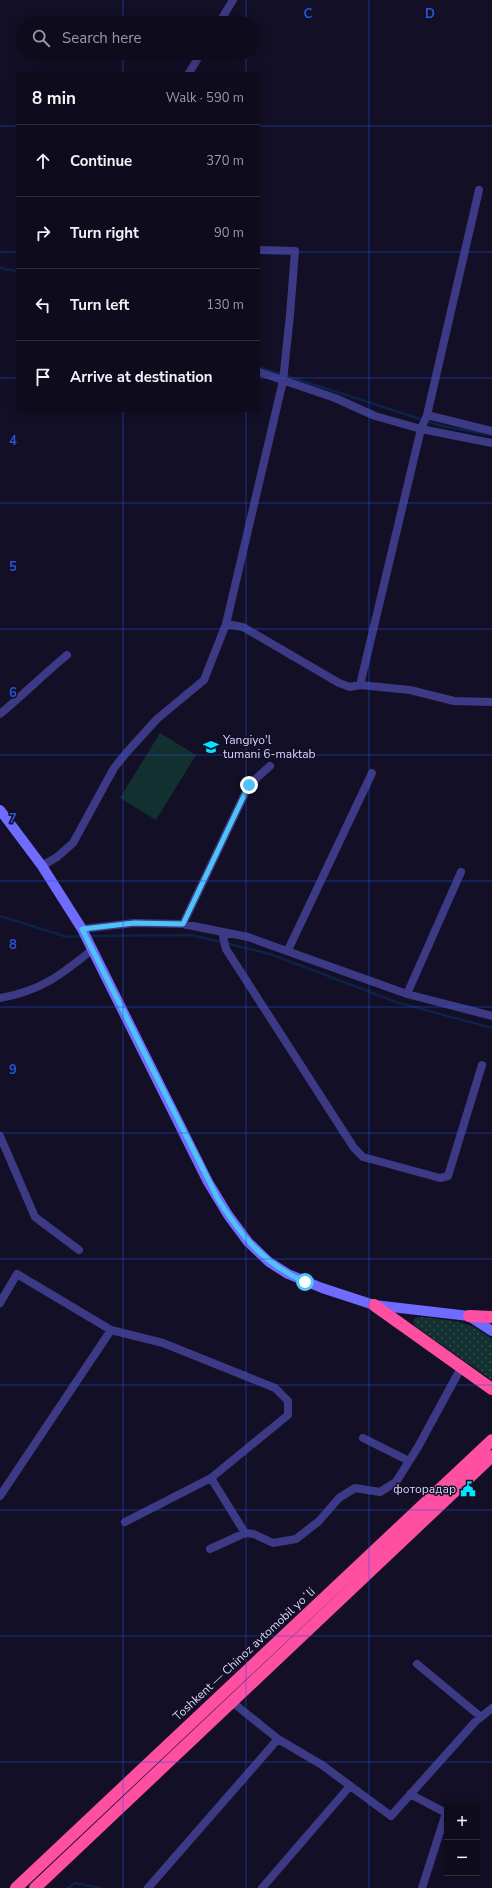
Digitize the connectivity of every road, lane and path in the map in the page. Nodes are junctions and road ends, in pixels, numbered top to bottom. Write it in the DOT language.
graph roads {
  1 [pos="233,0"];
  2 [pos="223,16"];
  3 [pos="197,60"];
  4 [pos="190,72"];
  5 [pos="479,190"];
  6 [pos="260,250"];
  7 [pos="260,372"];
  8 [pos="283,381"];
  9 [pos="427,414"];
  10 [pos="421,429"];
  11 [pos="492,431"];
  12 [pos="492,442"];
  13 [pos="226,624"];
  14 [pos="67,655"];
  15 [pos="360,685"];
  16 [pos="492,702"];
  17 [pos="0,714"];
  18 [pos="270,766"];
  19 [pos="372,773"];
  20 [pos="0,810"];
  21 [pos="42,866"];
  22 [pos="461,872"];
  23 [pos="183,924"];
  24 [pos="82,929"];
  25 [pos="222,932"];
  26 [pos="91,945"];
  27 [pos="288,950"];
  28 [pos="407,994"];
  29 [pos="0,998"];
  30 [pos="492,1016"];
  31 [pos="482,1065"];
  32 [pos="0,1136"];
  33 [pos="79,1250"];
  34 [pos="0,1303"];
  35 [pos="374,1305"];
  36 [pos="469,1316"];
  37 [pos="492,1317"];
  38 [pos="111,1330"];
  39 [pos="492,1331"];
  40 [pos="462,1366"];
  41 [pos="492,1389"];
  42 [pos="363,1438"];
  43 [pos="491,1440"];
  44 [pos="492,1456"];
  45 [pos="409,1461"];
  46 [pos="211,1478"];
  47 [pos="0,1496"];
  48 [pos="437,1499"];
  49 [pos="125,1522"];
  50 [pos="245,1532"];
  51 [pos="210,1549"];
  52 [pos="417,1664"];
  53 [pos="232,1702"];
  54 [pos="492,1708"];
  55 [pos="481,1718"];
  56 [pos="278,1739"];
  57 [pos="350,1786"];
  58 [pos="410,1794"];
  59 [pos="16,1888"];
  60 [pos="35,1888"];
  61 [pos="148,1888"];
  62 [pos="262,1888"];
  63 [pos="422,1888"];
  1 -- 2 [label="street"];
  3 -- 4 [label="street"];
  5 -- 9 [label="street"];
  6 -- 8 [label="street"];
  7 -- 8 [label="street"];
  8 -- 10 [label="street"];
  8 -- 13 [label="street"];
  9 -- 10 [label="street"];
  9 -- 11 [label="street"];
  10 -- 12 [label="street"];
  10 -- 15 [label="street"];
  13 -- 15 [label="street"];
  13 -- 21 [label="street"];
  14 -- 17 [label="street"];
  15 -- 16 [label="street"];
  18 -- 23 [label="street"];
  19 -- 27 [label="street"];
  20 -- 21 [label="main road"];
  21 -- 24 [label="main road"];
  22 -- 28 [label="street"];
  23 -- 24 [label="street"];
  23 -- 25 [label="street"];
  24 -- 26 [label="main road"];
  25 -- 27 [label="street"];
  25 -- 31 [label="street"];
  26 -- 29 [label="street"];
  26 -- 35 [label="main road"];
  27 -- 28 [label="street"];
  28 -- 30 [label="street"];
  32 -- 33 [label="street"];
  34 -- 38 [label="street"];
  35 -- 36 [label="main road"];
  35 -- 40 [label="highway"];
  36 -- 37 [label="highway"];
  36 -- 39 [label="main road"];
  38 -- 46 [label="street"];
  38 -- 47 [label="street"];
  40 -- 41 [label="highway"];
  40 -- 45 [label="street"];
  42 -- 45 [label="street"];
  43 -- 48 [label="highway, Toshkent — Chinoz avtomobil yoʻli"];
  44 -- 48 [label="highway, Toshkent — Chinoz avtomobil yoʻli"];
  45 -- 50 [label="street"];
  46 -- 49 [label="street"];
  46 -- 50 [label="street"];
  48 -- 53 [label="highway, Toshkent — Chinoz avtomobil yoʻli"];
  48 -- 59 [label="highway, Toshkent — Chinoz avtomobil yoʻli"];
  50 -- 51 [label="street"];
  52 -- 55 [label="street"];
  53 -- 56 [label="street"];
  53 -- 60 [label="highway, Toshkent — Chinoz avtomobil yoʻli"];
  54 -- 55 [label="street"];
  55 -- 58 [label="street"];
  56 -- 57 [label="street"];
  56 -- 61 [label="street"];
  57 -- 58 [label="street"];
  57 -- 62 [label="street"];
  58 -- 63 [label="street"];
}
